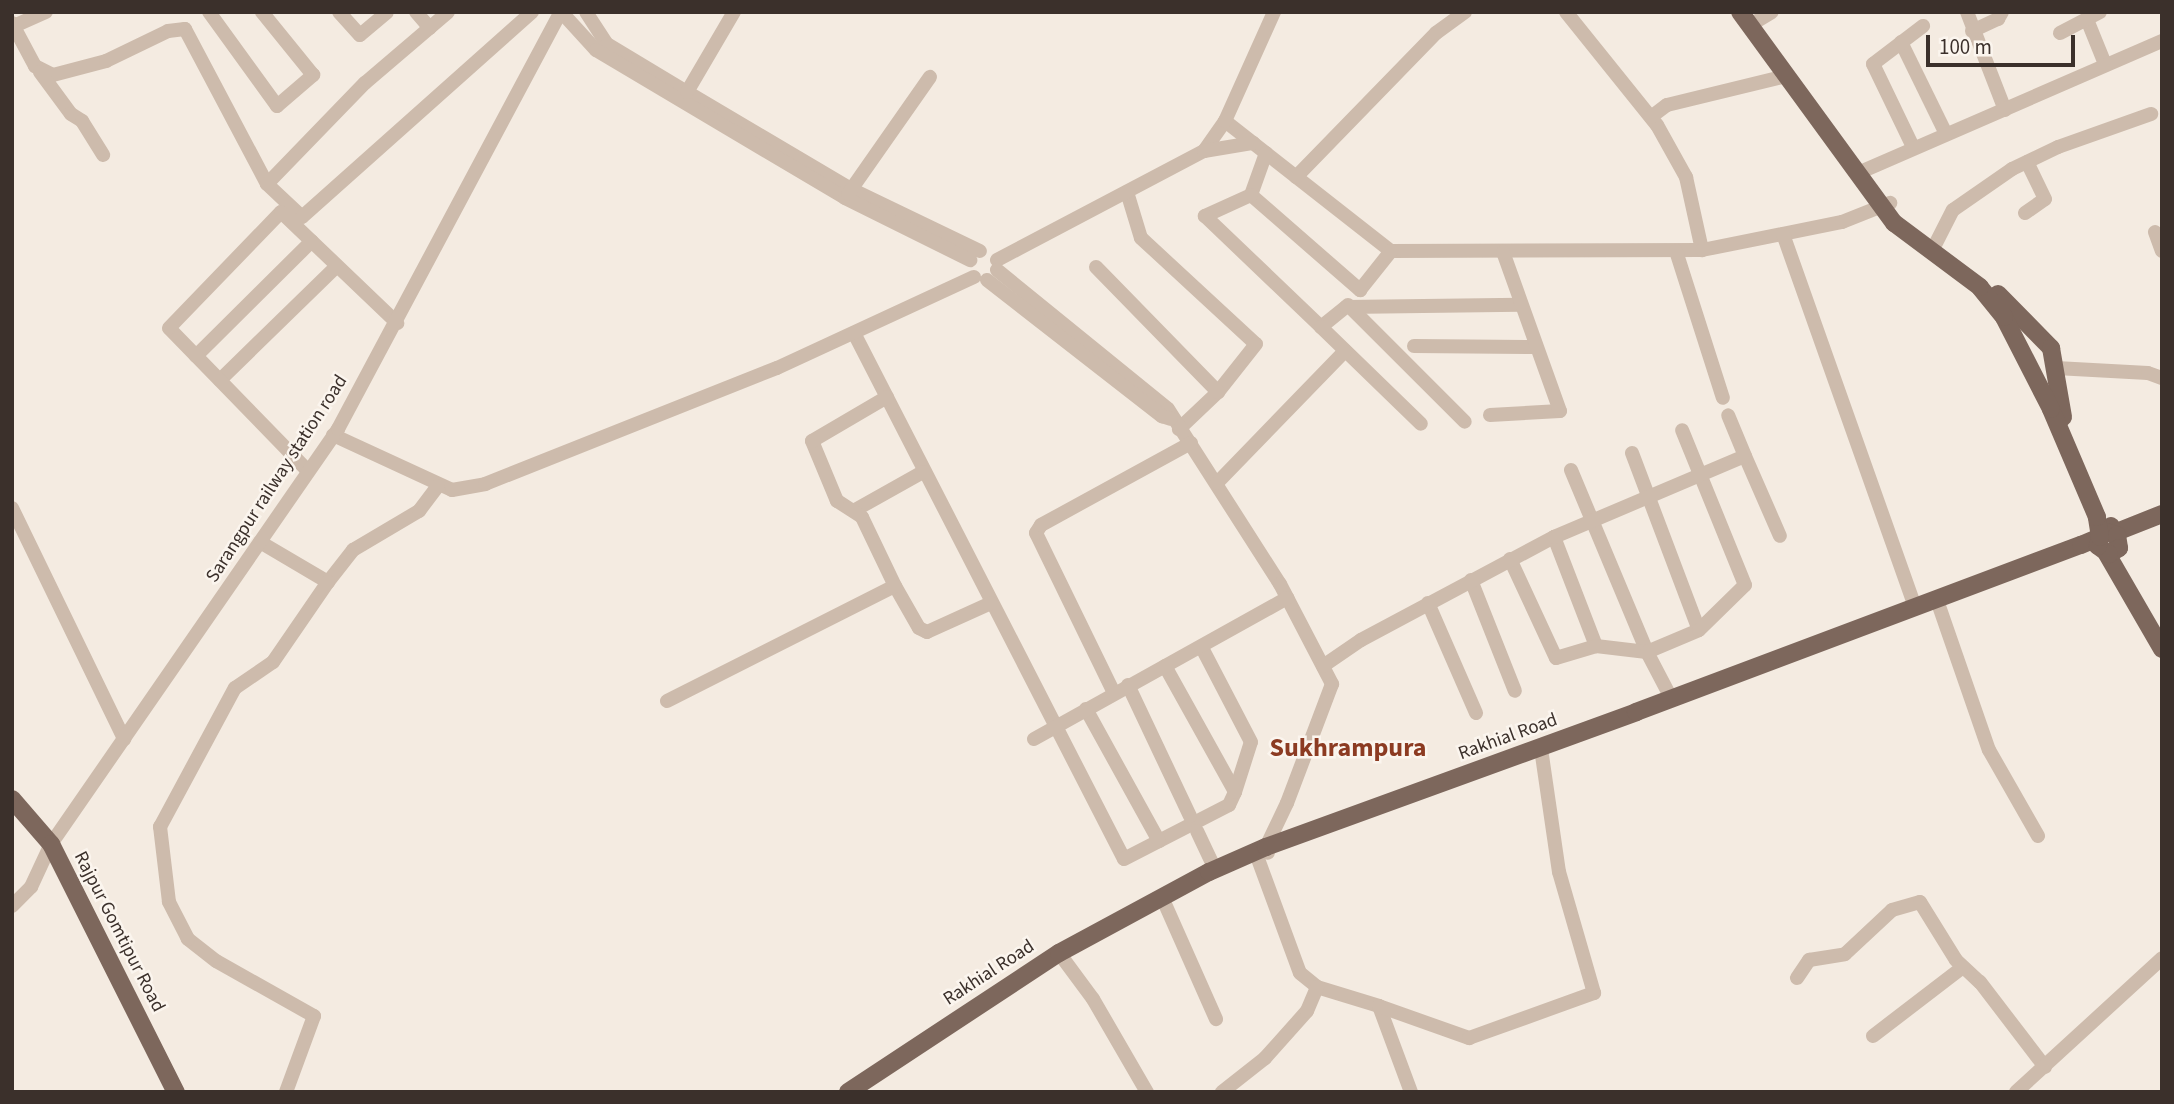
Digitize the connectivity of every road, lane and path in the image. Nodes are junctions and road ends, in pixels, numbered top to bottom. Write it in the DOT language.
graph roads {
  1 [pos="46,12"];
  2 [pos="209,12"];
  3 [pos="262,12"];
  4 [pos="339,12"];
  5 [pos="387,12"];
  6 [pos="416,12"];
  7 [pos="448,12"];
  8 [pos="532,12"];
  9 [pos="586,12"];
  10 [pos="734,12"];
  11 [pos="1274,12"];
  12 [pos="1465,12"];
  13 [pos="1566,12"];
  14 [pos="1740,12"];
  15 [pos="1967,12"];
  16 [pos="2001,12"];
  17 [pos="2100,12"];
  18 [pos="565,14"];
  19 [pos="1760,15"];
  20 [pos="2088,22"];
  21 [pos="13,24"];
  22 [pos="1923,26"];
  23 [pos="429,28"];
  24 [pos="1972,31"];
  25 [pos="2060,33"];
  26 [pos="1901,42"];
  27 [pos="2161,44"];
  28 [pos="2105,64"];
  29 [pos="40,72"];
  30 [pos="1786,76"];
  31 [pos="930,77"];
  32 [pos="687,92"];
  33 [pos="2005,110"];
  34 [pos="2151,114"];
  35 [pos="1651,117"];
  36 [pos="1226,121"];
  37 [pos="1945,132"];
  38 [pos="1253,143"];
  39 [pos="1913,147"];
  40 [pos="1204,151"];
  41 [pos="1266,153"];
  42 [pos="103,155"];
  43 [pos="2027,162"];
  44 [pos="1865,170"];
  45 [pos="1296,177"];
  46 [pos="267,184"];
  47 [pos="1127,191"];
  48 [pos="848,194"];
  49 [pos="1251,195"];
  50 [pos="1886,204"];
  51 [pos="2025,213"];
  52 [pos="299,221"];
  53 [pos="2155,232"];
  54 [pos="1783,234"];
  55 [pos="312,241"];
  56 [pos="1936,243"];
  57 [pos="1702,250"];
  58 [pos="1391,251"];
  59 [pos="1676,251"];
  60 [pos="2162,251"];
  61 [pos="1503,252"];
  62 [pos="975,256"];
  63 [pos="337,266"];
  64 [pos="1096,267"];
  65 [pos="989,272"];
  66 [pos="1983,284"];
  67 [pos="1360,290"];
  68 [pos="1520,305"];
  69 [pos="1346,307"];
  70 [pos="2008,313"];
  71 [pos="397,323"];
  72 [pos="1321,327"];
  73 [pos="854,333"];
  74 [pos="1414,346"];
  75 [pos="1534,347"];
  76 [pos="2051,348"];
  77 [pos="1346,351"];
  78 [pos="196,356"];
  79 [pos="2029,364"];
  80 [pos="2056,368"];
  81 [pos="2089,368"];
  82 [pos="2162,378"];
  83 [pos="220,380"];
  84 [pos="1218,392"];
  85 [pos="887,397"];
  86 [pos="1723,398"];
  87 [pos="1490,415"];
  88 [pos="1728,415"];
  89 [pos="1465,422"];
  90 [pos="1175,424"];
  91 [pos="1421,424"];
  92 [pos="1682,430"];
  93 [pos="334,435"];
  94 [pos="1191,443"];
  95 [pos="1632,453"];
  96 [pos="1745,456"];
  97 [pos="1572,470"];
  98 [pos="308,471"];
  99 [pos="923,472"];
  100 [pos="1700,476"];
  101 [pos="1217,482"];
  102 [pos="438,485"];
  103 [pos="1649,499"];
  104 [pos="12,508"];
  105 [pos="855,510"];
  106 [pos="2162,514"];
  107 [pos="1594,523"];
  108 [pos="2162,525"];
  109 [pos="1780,536"];
  110 [pos="1554,537"];
  111 [pos="260,542"];
  112 [pos="2110,544"];
  113 [pos="1510,559"];
  114 [pos="1471,580"];
  115 [pos="328,582"];
  116 [pos="895,586"];
  117 [pos="1287,598"];
  118 [pos="992,603"];
  119 [pos="1428,603"];
  120 [pos="1915,606"];
  121 [pos="1939,606"];
  122 [pos="1699,630"];
  123 [pos="2162,633"];
  124 [pos="1596,646"];
  125 [pos="1202,648"];
  126 [pos="2162,649"];
  127 [pos="1647,652"];
  128 [pos="1165,666"];
  129 [pos="1323,666"];
  130 [pos="1128,685"];
  131 [pos="1515,691"];
  132 [pos="1114,693"];
  133 [pos="1671,698"];
  134 [pos="667,701"];
  135 [pos="1086,709"];
  136 [pos="1476,713"];
  137 [pos="1055,727"];
  138 [pos="124,739"];
  139 [pos="1034,739"];
  140 [pos="1542,755"];
  141 [pos="1236,792"];
  142 [pos="12,799"];
  143 [pos="1190,816"];
  144 [pos="1197,831"];
  145 [pos="2038,836"];
  146 [pos="1159,841"];
  147 [pos="51,844"];
  148 [pos="1264,853"];
  149 [pos="1215,869"];
  150 [pos="1165,904"];
  151 [pos="12,906"];
  152 [pos="1061,956"];
  153 [pos="2162,958"];
  154 [pos="1963,967"];
  155 [pos="1797,978"];
  156 [pos="1317,987"];
  157 [pos="1379,1006"];
  158 [pos="1216,1019"];
  159 [pos="1873,1036"];
  160 [pos="2045,1067"];
  161 [pos="176,1092"];
  162 [pos="286,1092"];
  163 [pos="848,1092"];
  164 [pos="862,1092"];
  165 [pos="1147,1092"];
  166 [pos="1222,1092"];
  167 [pos="1411,1092"];
  168 [pos="2016,1092"];
  1 -- 21 [label="street"];
  2 -- 3 [label="street"];
  4 -- 5 [label="street"];
  6 -- 23 [label="street"];
  7 -- 23 [label="street"];
  8 -- 52 [label="street"];
  9 -- 32 [label="street"];
  10 -- 32 [label="street"];
  11 -- 36 [label="street"];
  12 -- 45 [label="street"];
  13 -- 35 [label="street"];
  14 -- 30 [label="main road"];
  15 -- 24 [label="street"];
  16 -- 24 [label="street"];
  17 -- 20 [label="street"];
  18 -- 48 [label="street"];
  18 -- 71 [label="street, Sarangpur railway station road"];
  19 -- 44 [label="main road"];
  20 -- 25 [label="street"];
  20 -- 28 [label="street"];
  21 -- 29 [label="street"];
  22 -- 26 [label="street"];
  23 -- 46 [label="street"];
  24 -- 33 [label="street"];
  26 -- 37 [label="street"];
  26 -- 39 [label="street"];
  27 -- 28 [label="street"];
  28 -- 33 [label="street"];
  29 -- 42 [label="street"];
  29 -- 46 [label="street"];
  30 -- 35 [label="street"];
  30 -- 50 [label="main road"];
  31 -- 48 [label="street"];
  32 -- 48 [label="street"];
  33 -- 37 [label="street"];
  34 -- 43 [label="street"];
  35 -- 57 [label="street"];
  36 -- 38 [label="street"];
  36 -- 40 [label="street"];
  37 -- 39 [label="street"];
  38 -- 40 [label="street"];
  38 -- 41 [label="street"];
  39 -- 44 [label="street"];
  40 -- 47 [label="street"];
  41 -- 45 [label="street"];
  41 -- 49 [label="street"];
  43 -- 51 [label="street"];
  43 -- 56 [label="street"];
  44 -- 50 [label="main road"];
  45 -- 58 [label="street"];
  46 -- 52 [label="street"];
  47 -- 65 [label="street"];
  47 -- 84 [label="street"];
  48 -- 62 [label="street"];
  49 -- 67 [label="street"];
  49 -- 72 [label="street"];
  50 -- 54 [label="street"];
  50 -- 56 [label="main road"];
  50 -- 66 [label="main road"];
  52 -- 55 [label="street"];
  52 -- 78 [label="street"];
  53 -- 60 [label="street"];
  54 -- 57 [label="street"];
  54 -- 120 [label="street"];
  55 -- 63 [label="street"];
  55 -- 78 [label="street"];
  56 -- 66 [label="main road"];
  57 -- 59 [label="street"];
  58 -- 61 [label="street"];
  58 -- 67 [label="street"];
  59 -- 61 [label="street"];
  59 -- 86 [label="street"];
  61 -- 68 [label="street"];
  62 -- 65 [label="street"];
  62 -- 65 [label="street"];
  63 -- 71 [label="street"];
  63 -- 83 [label="street"];
  64 -- 84 [label="street"];
  65 -- 73 [label="street"];
  65 -- 90 [label="street"];
  66 -- 70 [label="main road"];
  67 -- 69 [label="street"];
  68 -- 69 [label="street"];
  68 -- 75 [label="street"];
  69 -- 72 [label="street"];
  69 -- 89 [label="street"];
  70 -- 76 [label="main road"];
  70 -- 79 [label="main road"];
  71 -- 93 [label="street, Sarangpur railway station road"];
  72 -- 77 [label="street"];
  73 -- 85 [label="street"];
  73 -- 102 [label="street"];
  74 -- 75 [label="street"];
  75 -- 87 [label="street"];
  76 -- 80 [label="main road"];
  76 -- 81 [label="street"];
  77 -- 91 [label="street"];
  77 -- 101 [label="street"];
  78 -- 83 [label="street"];
  79 -- 80 [label="main road"];
  79 -- 112 [label="main road"];
  80 -- 81 [label="street"];
  80 -- 112 [label="main road"];
  81 -- 82 [label="street"];
  83 -- 98 [label="street"];
  84 -- 90 [label="street"];
  85 -- 99 [label="street"];
  85 -- 105 [label="street"];
  88 -- 96 [label="street"];
  90 -- 94 [label="street"];
  92 -- 100 [label="street"];
  93 -- 98 [label="street, Sarangpur railway station road"];
  93 -- 102 [label="street"];
  94 -- 101 [label="street"];
  94 -- 132 [label="street"];
  95 -- 103 [label="street"];
  96 -- 100 [label="street"];
  96 -- 109 [label="street"];
  97 -- 107 [label="street"];
  98 -- 111 [label="street, Sarangpur railway station road"];
  99 -- 105 [label="street"];
  99 -- 118 [label="street"];
  100 -- 103 [label="street"];
  100 -- 122 [label="street"];
  101 -- 117 [label="street"];
  102 -- 115 [label="street"];
  103 -- 107 [label="street"];
  103 -- 122 [label="street"];
  104 -- 138 [label="street"];
  105 -- 116 [label="street"];
  106 -- 112 [label="main road, Rakhial Road"];
  107 -- 110 [label="street"];
  107 -- 127 [label="street"];
  108 -- 112 [label="main road, Rakhial Road"];
  110 -- 113 [label="street"];
  110 -- 124 [label="street"];
  111 -- 115 [label="street"];
  111 -- 138 [label="street, Sarangpur railway station road"];
  112 -- 120 [label="main road, Rakhial Road"];
  112 -- 121 [label="main road, Rakhial Road"];
  112 -- 123 [label="main road"];
  112 -- 126 [label="main road"];
  113 -- 114 [label="street"];
  113 -- 124 [label="street"];
  114 -- 119 [label="street"];
  114 -- 131 [label="street"];
  115 -- 162 [label="street"];
  116 -- 118 [label="street"];
  116 -- 134 [label="street"];
  117 -- 125 [label="street"];
  117 -- 129 [label="street"];
  118 -- 137 [label="street"];
  119 -- 129 [label="street"];
  119 -- 136 [label="street"];
  120 -- 133 [label="main road, Rakhial Road"];
  121 -- 140 [label="main road, Rakhial Road"];
  121 -- 145 [label="street"];
  122 -- 127 [label="street"];
  124 -- 127 [label="street"];
  125 -- 128 [label="street"];
  125 -- 141 [label="street"];
  127 -- 133 [label="street"];
  128 -- 130 [label="street"];
  128 -- 141 [label="street"];
  129 -- 148 [label="street"];
  130 -- 132 [label="street"];
  130 -- 143 [label="street"];
  132 -- 135 [label="street"];
  133 -- 148 [label="main road, Rakhial Road"];
  135 -- 137 [label="street"];
  135 -- 146 [label="street"];
  137 -- 139 [label="street"];
  137 -- 146 [label="street"];
  138 -- 147 [label="street, Sarangpur railway station road"];
  140 -- 148 [label="main road, Rakhial Road"];
  140 -- 157 [label="street"];
  141 -- 146 [label="street"];
  142 -- 147 [label="main road, Rajpur Gomtipur Road"];
  144 -- 149 [label="street"];
  147 -- 151 [label="street, Sarangpur railway station road"];
  147 -- 161 [label="main road, Rajpur Gomtipur Road"];
  148 -- 149 [label="main road, Rakhial Road"];
  148 -- 150 [label="main road, Rakhial Road"];
  148 -- 156 [label="street"];
  149 -- 152 [label="main road, Rakhial Road"];
  150 -- 152 [label="main road, Rakhial Road"];
  150 -- 158 [label="street"];
  152 -- 163 [label="main road, Rakhial Road"];
  152 -- 164 [label="main road, Rakhial Road"];
  152 -- 165 [label="street"];
  153 -- 160 [label="street"];
  154 -- 155 [label="street"];
  154 -- 159 [label="street"];
  154 -- 160 [label="street"];
  156 -- 157 [label="street"];
  156 -- 166 [label="street"];
  157 -- 167 [label="street"];
  160 -- 168 [label="street"];
}
